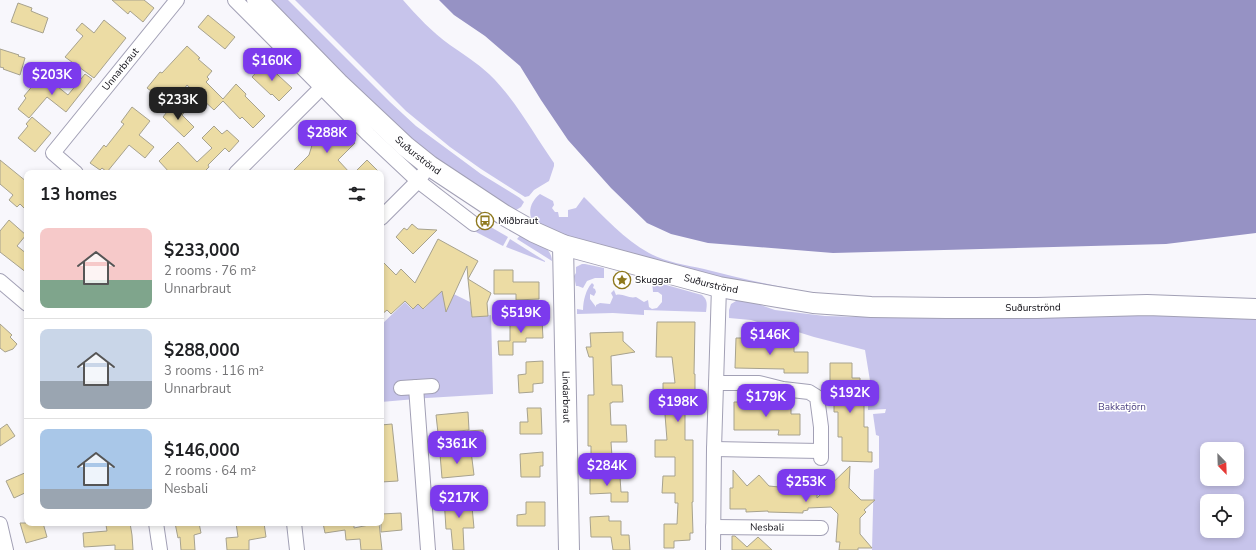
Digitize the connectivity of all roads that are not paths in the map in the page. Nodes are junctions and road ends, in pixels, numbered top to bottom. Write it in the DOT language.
graph roads {
  1 [pos="177,0"];
  2 [pos="235,0"];
  3 [pos="257,0"];
  4 [pos="322,87"];
  5 [pos="73,170"];
  6 [pos="239,170"];
  7 [pos="424,174"];
  8 [pos="384,215"];
  9 [pos="474,224"];
  10 [pos="563,245"];
  11 [pos="0,281"];
  12 [pos="719,287"];
  13 [pos="24,301"];
  14 [pos="1256,309"];
  15 [pos="716,383"];
  16 [pos="432,386"];
  17 [pos="416,387"];
  18 [pos="401,388"];
  19 [pos="714,449"];
  20 [pos="0,524"];
  21 [pos="156,526"];
  22 [pos="294,526"];
  23 [pos="713,527"];
  24 [pos="821,528"];
  25 [pos="6,550"];
  26 [pos="160,550"];
  27 [pos="297,550"];
  28 [pos="428,550"];
  29 [pos="569,550"];
  30 [pos="713,550"];
  1 -- 5 [label="street, Unnarbraut"];
  2 -- 4 [label="street"];
  3 -- 7 [label="street, Suðurströnd"];
  4 -- 6 [label="street"];
  4 -- 7 [label="street"];
  7 -- 8 [label="street"];
  7 -- 9 [label="street"];
  7 -- 10 [label="street, Suðurströnd"];
  10 -- 12 [label="street, Suðurströnd"];
  10 -- 29 [label="street, Lindarbraut"];
  11 -- 13 [label="street"];
  12 -- 14 [label="street, Suðurströnd"];
  12 -- 15 [label="street"];
  15 -- 19 [label="street"];
  15 -- 19 [label="street"];
  16 -- 17 [label="street"];
  17 -- 18 [label="street"];
  17 -- 28 [label="street"];
  19 -- 23 [label="street"];
  20 -- 25 [label="street"];
  21 -- 26 [label="street"];
  22 -- 27 [label="street"];
  23 -- 24 [label="street, Nesbali"];
  23 -- 30 [label="street"];
}
